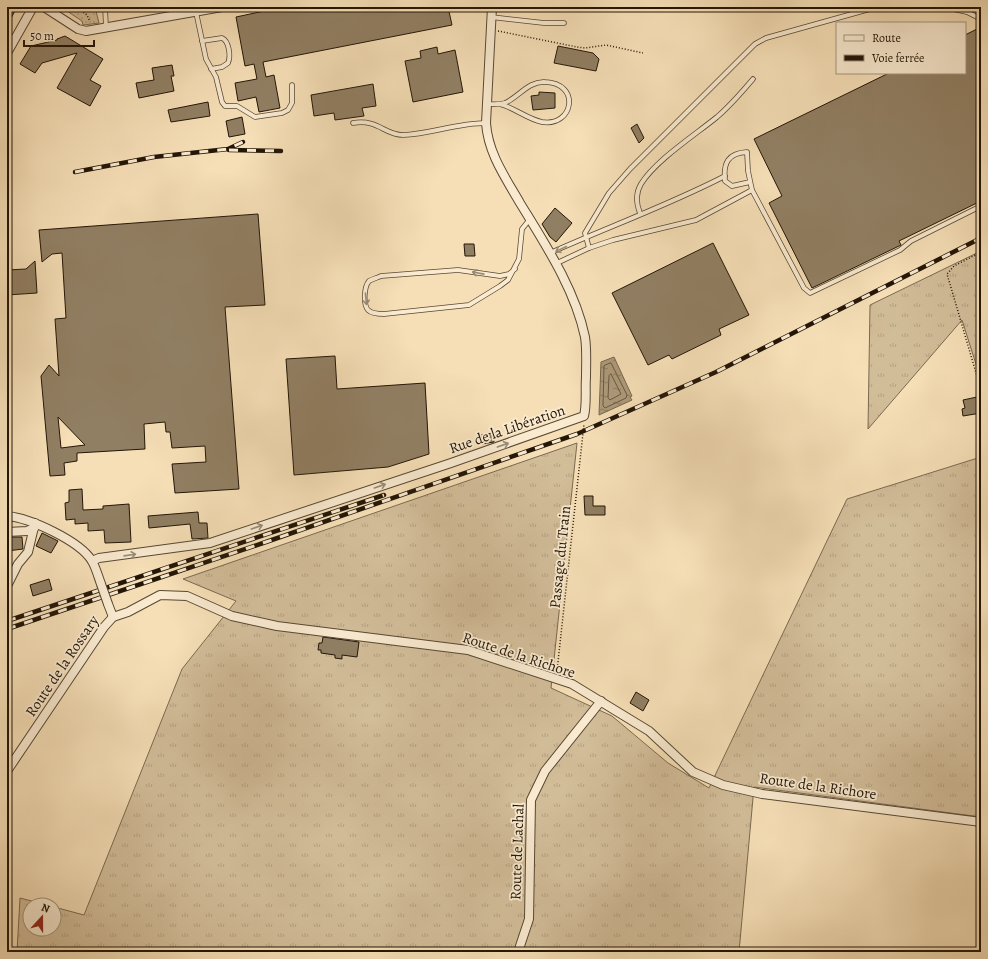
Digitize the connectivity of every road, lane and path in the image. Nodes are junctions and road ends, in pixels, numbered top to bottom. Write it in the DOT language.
graph roads {
  1 [pos="33,7"];
  2 [pos="44,7"];
  3 [pos="76,7"];
  4 [pos="105,7"];
  5 [pos="222,7"];
  6 [pos="492,7"];
  7 [pos="877,7"];
  8 [pos="944,7"];
  9 [pos="196,12"];
  10 [pos="491,17"];
  11 [pos="981,19"];
  12 [pos="564,23"];
  13 [pos="106,27"];
  14 [pos="91,30"];
  15 [pos="491,30"];
  16 [pos="202,41"];
  17 [pos="7,53"];
  18 [pos="643,53"];
  19 [pos="211,70"];
  20 [pos="753,79"];
  21 [pos="292,85"];
  22 [pos="487,104"];
  23 [pos="500,104"];
  24 [pos="353,123"];
  25 [pos="486,123"];
  26 [pos="725,176"];
  27 [pos="750,182"];
  28 [pos="752,190"];
  29 [pos="981,206"];
  30 [pos="640,214"];
  31 [pos="530,219"];
  32 [pos="585,237"];
  33 [pos="589,248"];
  34 [pos="981,252"];
  35 [pos="550,254"];
  36 [pos="555,264"];
  37 [pos="515,269"];
  38 [pos="979,383"];
  39 [pos="584,416"];
  40 [pos="7,516"];
  41 [pos="34,525"];
  42 [pos="7,532"];
  43 [pos="92,561"];
  44 [pos="8,582"];
  45 [pos="113,617"];
  46 [pos="557,679"];
  47 [pos="600,701"];
  48 [pos="7,771"];
  49 [pos="981,822"];
  50 [pos="518,952"];
  1 -- 17 [label="street"];
  2 -- 14 [label="street"];
  3 -- 14 [label="path"];
  4 -- 13 [label="lane"];
  5 -- 9 [label="street"];
  6 -- 10 [label="street, Rue de la Libération"];
  7 -- 32 [label="lane"];
  8 -- 11 [label="lane"];
  9 -- 13 [label="street"];
  9 -- 16 [label="lane"];
  10 -- 12 [label="lane"];
  10 -- 15 [label="street, Rue de la Libération"];
  13 -- 14 [label="street"];
  15 -- 18 [label="path"];
  15 -- 22 [label="street, Rue de la Libération"];
  16 -- 19 [label="lane"];
  16 -- 19 [label="lane"];
  19 -- 21 [label="lane"];
  20 -- 30 [label="lane"];
  22 -- 23 [label="lane"];
  22 -- 25 [label="street, Rue de la Libération"];
  23 -- 23 [label="lane"];
  24 -- 25 [label="lane"];
  25 -- 31 [label="street, Rue de la Libération"];
  26 -- 27 [label="lane"];
  26 -- 27 [label="lane"];
  26 -- 30 [label="lane"];
  27 -- 28 [label="lane"];
  28 -- 29 [label="lane"];
  28 -- 33 [label="lane"];
  30 -- 32 [label="lane"];
  31 -- 35 [label="street, Rue de la Libération"];
  31 -- 37 [label="lane"];
  32 -- 33 [label="lane"];
  32 -- 35 [label="lane, one-way"];
  33 -- 36 [label="lane"];
  34 -- 38 [label="path"];
  35 -- 36 [label="street, Rue de la Libération"];
  36 -- 39 [label="street, Rue de la Libération"];
  37 -- 37 [label="lane, one-way"];
  43 -- 39 [label="street, Rue de la Libération, one-way"];
  39 -- 46 [label="path, Passage du Train"];
  40 -- 41 [label="street"];
  41 -- 42 [label="street"];
  41 -- 43 [label="street"];
  41 -- 44 [label="street"];
  43 -- 45 [label="street, bridge"];
  45 -- 46 [label="street, Route de la Richore"];
  45 -- 48 [label="street, Route de la Rossary"];
  46 -- 47 [label="street, Route de la Richore"];
  47 -- 49 [label="street, Route de la Richore"];
  47 -- 50 [label="street, Route de Lachal"];
}
